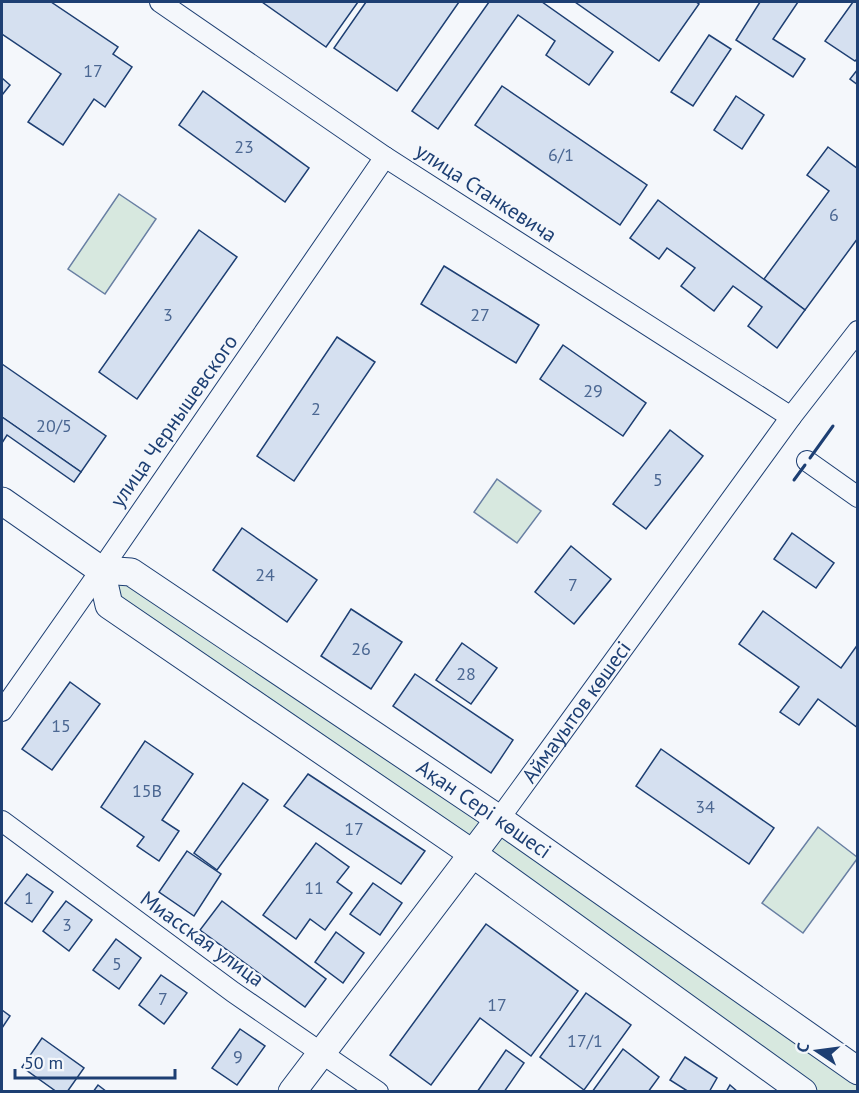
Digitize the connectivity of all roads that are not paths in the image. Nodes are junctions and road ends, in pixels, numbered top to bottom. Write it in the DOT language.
graph roads {
  1 [pos="160,2"];
  2 [pos="385,157"];
  3 [pos="858,331"];
  4 [pos="791,417"];
  5 [pos="807,461"];
  6 [pos="858,497"];
  7 [pos="2,501"];
  8 [pos="101,570"];
  9 [pos="2,711"];
  10 [pos="499,819"];
  11 [pos="2,821"];
  12 [pos="473,854"];
  13 [pos="323,1052"];
  14 [pos="858,1071"];
  15 [pos="292,1092"];
  16 [pos="378,1092"];
  17 [pos="803,1092"];
  1 -- 2 [label="street, улица Станкевича"];
  2 -- 4 [label="street, улица Станкевича"];
  2 -- 8 [label="street, улица Чернышевского"];
  3 -- 4 [label="street, Аймауытов көшесі"];
  4 -- 10 [label="street, Аймауытов көшесі"];
  5 -- 6 [label="street"];
  7 -- 8 [label="street"];
  8 -- 9 [label="street, улица Чернышевского"];
  8 -- 10 [label="street, Ақан Сері көшесі"];
  8 -- 12 [label="street, Ақан Сері көшесі"];
  10 -- 12 [label="street, Аймауытов көшесі"];
  10 -- 14 [label="street, Ақан Сері көшесі"];
  11 -- 13 [label="street, Миасская улица"];
  12 -- 13 [label="street, Аймауытов көшесі"];
  12 -- 17 [label="street, Ақан Сері көшесі"];
  13 -- 15 [label="street, Аймауытов көшесі"];
  13 -- 16 [label="street, Миасская улица"];
}
